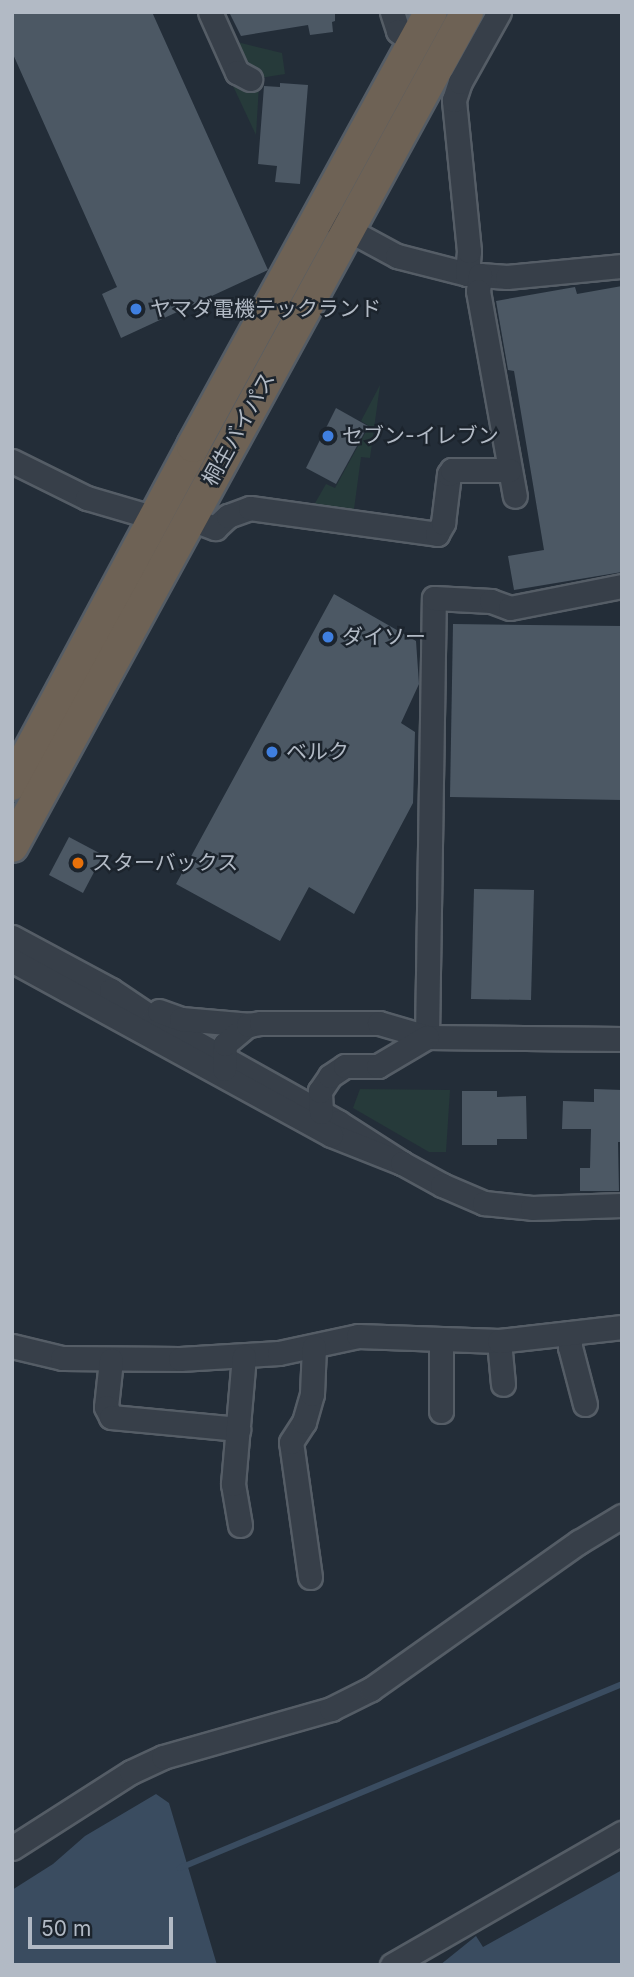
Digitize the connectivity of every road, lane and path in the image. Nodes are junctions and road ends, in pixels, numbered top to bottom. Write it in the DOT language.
graph roads {
  1 [pos="210,12"];
  2 [pos="392,12"];
  3 [pos="431,12"];
  4 [pos="467,12"];
  5 [pos="499,12"];
  6 [pos="414,43"];
  7 [pos="250,79"];
  8 [pos="319,214"];
  9 [pos="347,229"];
  10 [pos="622,266"];
  11 [pos="473,274"];
  12 [pos="12,461"];
  13 [pos="509,470"];
  14 [pos="515,496"];
  15 [pos="155,518"];
  16 [pos="191,519"];
  17 [pos="622,586"];
  18 [pos="12,784"];
  19 [pos="12,846"];
  20 [pos="12,937"];
  21 [pos="12,960"];
  22 [pos="111,990"];
  23 [pos="251,1025"];
  24 [pos="427,1037"];
  25 [pos="622,1039"];
  26 [pos="223,1066"];
  27 [pos="345,1066"];
  28 [pos="277,1096"];
  29 [pos="321,1112"];
  30 [pos="402,1163"];
  31 [pos="622,1205"];
  32 [pos="622,1327"];
  33 [pos="570,1334"];
  34 [pos="441,1340"];
  35 [pos="499,1341"];
  36 [pos="12,1346"];
  37 [pos="314,1347"];
  38 [pos="244,1356"];
  39 [pos="111,1360"];
  40 [pos="503,1384"];
  41 [pos="585,1404"];
  42 [pos="441,1411"];
  43 [pos="238,1429"];
  44 [pos="622,1516"];
  45 [pos="240,1525"];
  46 [pos="310,1577"];
  47 [pos="622,1833"];
  48 [pos="12,1848"];
  49 [pos="392,1965"];
  1 -- 7 [label="street"];
  2 -- 6 [label="street"];
  3 -- 6 [label="highway, 桐生バイパス"];
  4 -- 9 [label="highway, 桐生バイパス"];
  5 -- 11 [label="street"];
  6 -- 8 [label="highway, 桐生バイパス"];
  8 -- 9 [label="street"];
  8 -- 15 [label="highway, 桐生バイパス"];
  9 -- 11 [label="street"];
  9 -- 16 [label="highway, 桐生バイパス"];
  10 -- 11 [label="street"];
  11 -- 13 [label="street"];
  12 -- 15 [label="street"];
  13 -- 14 [label="street"];
  13 -- 16 [label="street"];
  15 -- 18 [label="highway, 桐生バイパス"];
  16 -- 19 [label="highway, 桐生バイパス"];
  17 -- 24 [label="street"];
  20 -- 22 [label="street"];
  21 -- 26 [label="street"];
  22 -- 23 [label="street"];
  22 -- 26 [label="street"];
  23 -- 24 [label="street"];
  23 -- 26 [label="street"];
  24 -- 25 [label="street"];
  24 -- 27 [label="street"];
  26 -- 28 [label="street"];
  27 -- 28 [label="street"];
  27 -- 29 [label="street"];
  28 -- 29 [label="street"];
  28 -- 30 [label="street"];
  29 -- 30 [label="street"];
  30 -- 31 [label="street"];
  32 -- 33 [label="street"];
  33 -- 35 [label="street"];
  33 -- 41 [label="street"];
  34 -- 35 [label="street"];
  34 -- 37 [label="street"];
  34 -- 42 [label="street"];
  35 -- 40 [label="street"];
  36 -- 39 [label="street"];
  37 -- 38 [label="street"];
  37 -- 46 [label="street"];
  38 -- 39 [label="street"];
  38 -- 43 [label="street"];
  39 -- 43 [label="street"];
  43 -- 45 [label="street"];
  44 -- 48 [label="street"];
  47 -- 49 [label="street"];
}
